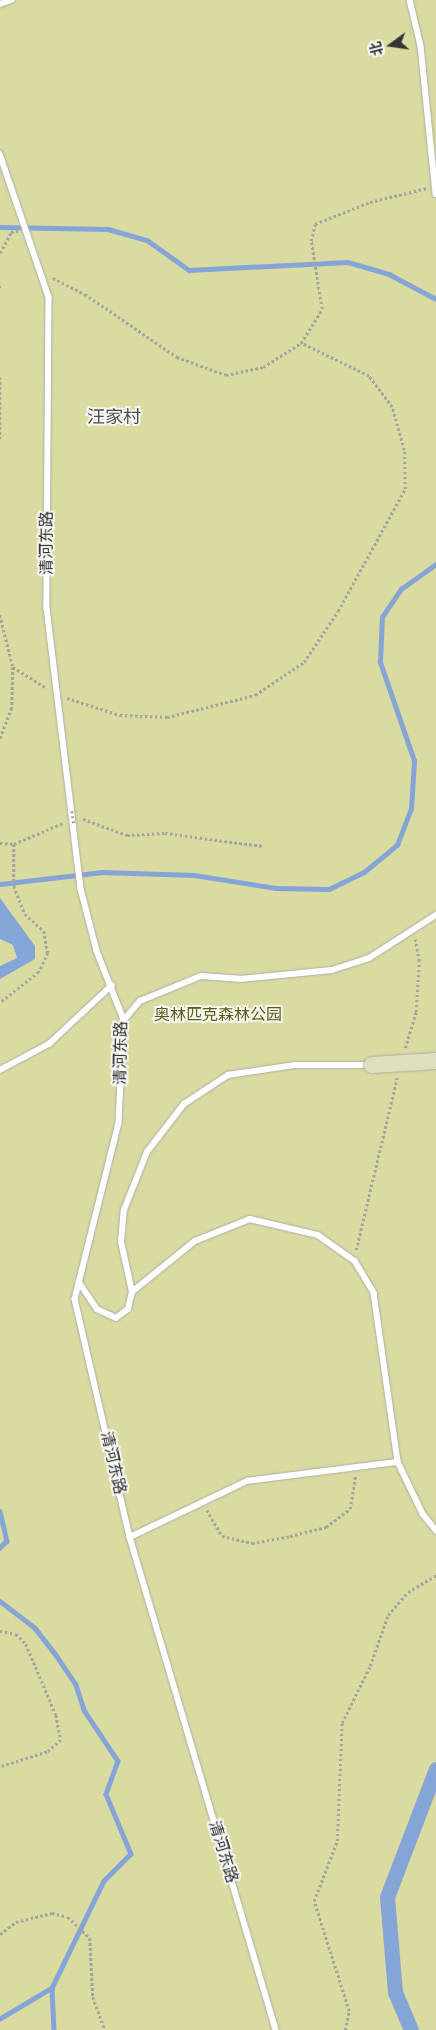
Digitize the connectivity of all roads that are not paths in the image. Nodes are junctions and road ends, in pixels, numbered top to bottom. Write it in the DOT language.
graph roads {
  1 [pos="11,0"];
  2 [pos="410,0"];
  3 [pos="0,4"];
  4 [pos="0,154"];
  5 [pos="436,194"];
  6 [pos="436,915"];
  7 [pos="112,985"];
  8 [pos="124,1020"];
  9 [pos="436,1061"];
  10 [pos="372,1065"];
  11 [pos="0,1070"];
  12 [pos="79,1282"];
  13 [pos="132,1292"];
  14 [pos="398,1462"];
  15 [pos="436,1530"];
  16 [pos="130,1537"];
  17 [pos="276,2030"];
  1 -- 3 [label="lane"];
  2 -- 5 [label="lane"];
  4 -- 7 [label="lane, 清河东路"];
  6 -- 8 [label="lane"];
  7 -- 8 [label="lane, 清河东路"];
  7 -- 11 [label="lane"];
  8 -- 12 [label="lane, 清河东路"];
  9 -- 10 [label="main road, bridge"];
  10 -- 13 [label="lane"];
  12 -- 13 [label="lane"];
  12 -- 16 [label="lane, 清河东路"];
  13 -- 14 [label="lane"];
  14 -- 15 [label="lane"];
  14 -- 16 [label="lane"];
  16 -- 17 [label="lane, 清河东路"];
}
